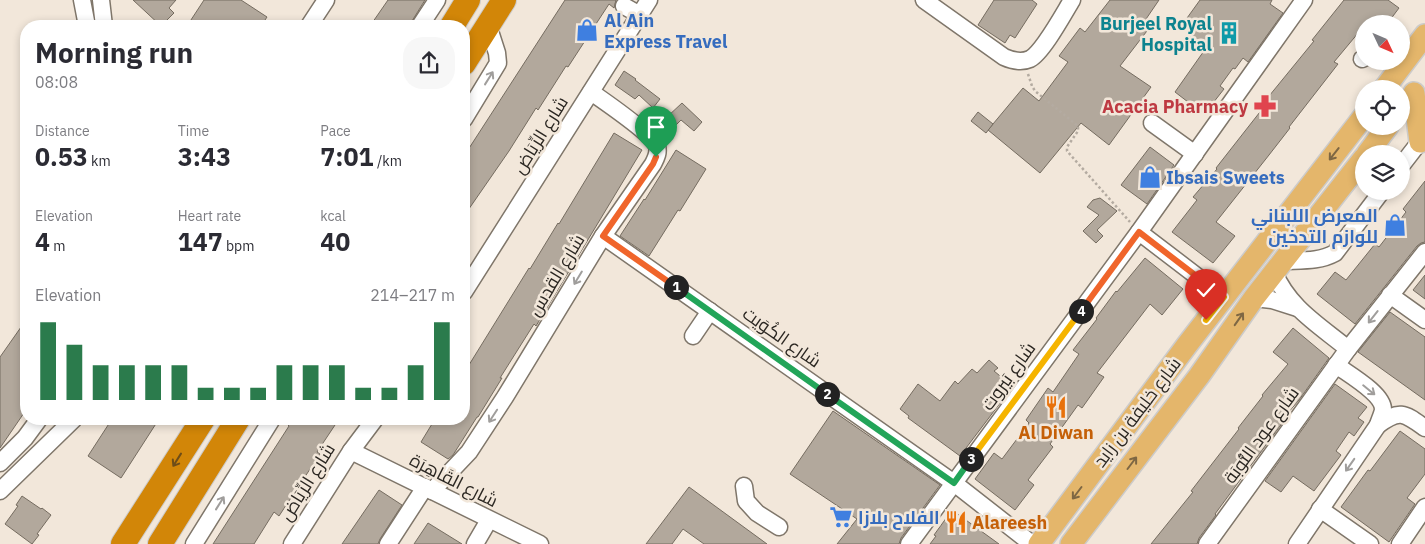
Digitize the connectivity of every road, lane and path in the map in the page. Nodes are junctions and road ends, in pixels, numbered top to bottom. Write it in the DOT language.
graph roads {
  1 [pos="82,0"];
  2 [pos="101,0"];
  3 [pos="326,0"];
  4 [pos="437,0"];
  5 [pos="468,0"];
  6 [pos="504,0"];
  7 [pos="649,0"];
  8 [pos="924,0"];
  9 [pos="1072,0"];
  10 [pos="1304,0"];
  11 [pos="624,6"];
  12 [pos="640,15"];
  13 [pos="86,20"];
  14 [pos="103,20"];
  15 [pos="313,20"];
  16 [pos="424,20"];
  17 [pos="456,20"];
  18 [pos="488,25"];
  19 [pos="1425,35"];
  20 [pos="1410,52"];
  21 [pos="470,54"];
  22 [pos="1024,61"];
  23 [pos="1420,86"];
  24 [pos="591,92"];
  25 [pos="1410,99"];
  26 [pos="470,109"];
  27 [pos="1152,123"];
  28 [pos="1355,128"];
  29 [pos="1422,138"];
  30 [pos="1195,154"];
  31 [pos="1410,154"];
  32 [pos="1355,169"];
  33 [pos="1375,200"];
  34 [pos="1139,232"];
  35 [pos="603,236"];
  36 [pos="1425,252"];
  37 [pos="1279,266"];
  38 [pos="470,283"];
  39 [pos="1390,295"];
  40 [pos="1224,297"];
  41 [pos="1254,298"];
  42 [pos="1299,309"];
  43 [pos="710,311"];
  44 [pos="1425,320"];
  45 [pos="693,336"];
  46 [pos="1348,349"];
  47 [pos="1336,365"];
  48 [pos="36,425"];
  49 [pos="52,425"];
  50 [pos="68,425"];
  51 [pos="199,425"];
  52 [pos="234,425"];
  53 [pos="268,425"];
  54 [pos="370,425"];
  55 [pos="1378,425"];
  56 [pos="1425,428"];
  57 [pos="29,442"];
  58 [pos="351,451"];
  59 [pos="0,463"];
  60 [pos="0,479"];
  61 [pos="954,483"];
  62 [pos="744,486"];
  63 [pos="429,489"];
  64 [pos="0,491"];
  65 [pos="1425,507"];
  66 [pos="1320,509"];
  67 [pos="141,518"];
  68 [pos="489,520"];
  69 [pos="780,527"];
  70 [pos="123,544"];
  71 [pos="134,544"];
  72 [pos="160,544"];
  73 [pos="194,544"];
  74 [pos="292,544"];
  75 [pos="388,544"];
  76 [pos="475,544"];
  77 [pos="540,544"];
  78 [pos="909,544"];
  79 [pos="1032,544"];
  80 [pos="1039,544"];
  81 [pos="1071,544"];
  82 [pos="1207,544"];
  83 [pos="1297,544"];
  84 [pos="1370,544"];
  85 [pos="1400,544"];
  1 -- 13 [label="street"];
  2 -- 14 [label="street"];
  3 -- 15 [label="street"];
  4 -- 16 [label="street"];
  5 -- 17 [label="highway"];
  6 -- 18 [label="highway"];
  7 -- 12 [label="street, شارع الرِّيَاض"];
  8 -- 22 [label="street"];
  9 -- 22 [label="street"];
  10 -- 30 [label="street, شارع بَيروت"];
  11 -- 12 [label="street"];
  12 -- 24 [label="street, شارع الرِّيَاض"];
  18 -- 21 [label="highway"];
  26 -- 18 [label="street, one-way"];
  19 -- 20 [label="main road"];
  22 -- 34 [label="path"];
  23 -- 25 [label="main road"];
  23 -- 29 [label="main road"];
  24 -- 35 [label="street, شارع القدس"];
  24 -- 38 [label="street, شارع الرِّيَاض"];
  27 -- 30 [label="street"];
  28 -- 40 [label="main road, شارع خليفة بن زايد, one-way"];
  29 -- 31 [label="street"];
  30 -- 34 [label="street, شارع بَيروت"];
  32 -- 37 [label="main road, شارع خليفة بن زايد"];
  33 -- 37 [label="street"];
  34 -- 40 [label="street"];
  34 -- 61 [label="street, شارع بَيروت"];
  35 -- 43 [label="street, شارع الكُوَيت"];
  35 -- 63 [label="street, شارع القدس, one-way"];
  36 -- 39 [label="street, شارع عود التُّوبَة"];
  37 -- 41 [label="main road, شارع خليفة بن زايد"];
  37 -- 42 [label="street"];
  39 -- 44 [label="street"];
  39 -- 46 [label="street, شارع عود التُّوبَة, one-way"];
  40 -- 80 [label="main road, شارع خليفة بن زايد, one-way"];
  41 -- 42 [label="street"];
  81 -- 41 [label="main road, شارع خليفة بن زايد, one-way"];
  42 -- 46 [label="street"];
  43 -- 45 [label="street"];
  43 -- 61 [label="street, شارع الكُوَيت"];
  46 -- 47 [label="street, شارع عود التُّوبَة"];
  47 -- 55 [label="street, one-way"];
  47 -- 82 [label="street, شارع عود التُّوبَة"];
  48 -- 57 [label="street"];
  49 -- 57 [label="street"];
  50 -- 64 [label="street"];
  51 -- 67 [label="highway, one-way"];
  52 -- 72 [label="highway"];
  73 -- 53 [label="street, one-way"];
  54 -- 58 [label="street, شارع الرِّيَاض"];
  55 -- 56 [label="street"];
  55 -- 66 [label="street, one-way"];
  57 -- 59 [label="street"];
  57 -- 60 [label="street"];
  58 -- 63 [label="street, شارع القَاهِرَة"];
  58 -- 74 [label="street, شارع الرِّيَاض"];
  61 -- 78 [label="street, شارع بَيروت"];
  61 -- 79 [label="street, شارع الكُوَيت"];
  62 -- 69 [label="street"];
  63 -- 68 [label="street, شارع القَاهِرَة"];
  63 -- 75 [label="street, شارع القدس"];
  65 -- 85 [label="street"];
  66 -- 83 [label="street"];
  66 -- 84 [label="street"];
  67 -- 70 [label="highway"];
  67 -- 71 [label="highway"];
  68 -- 76 [label="street"];
  68 -- 77 [label="street, شارع القَاهِرَة"];
}
